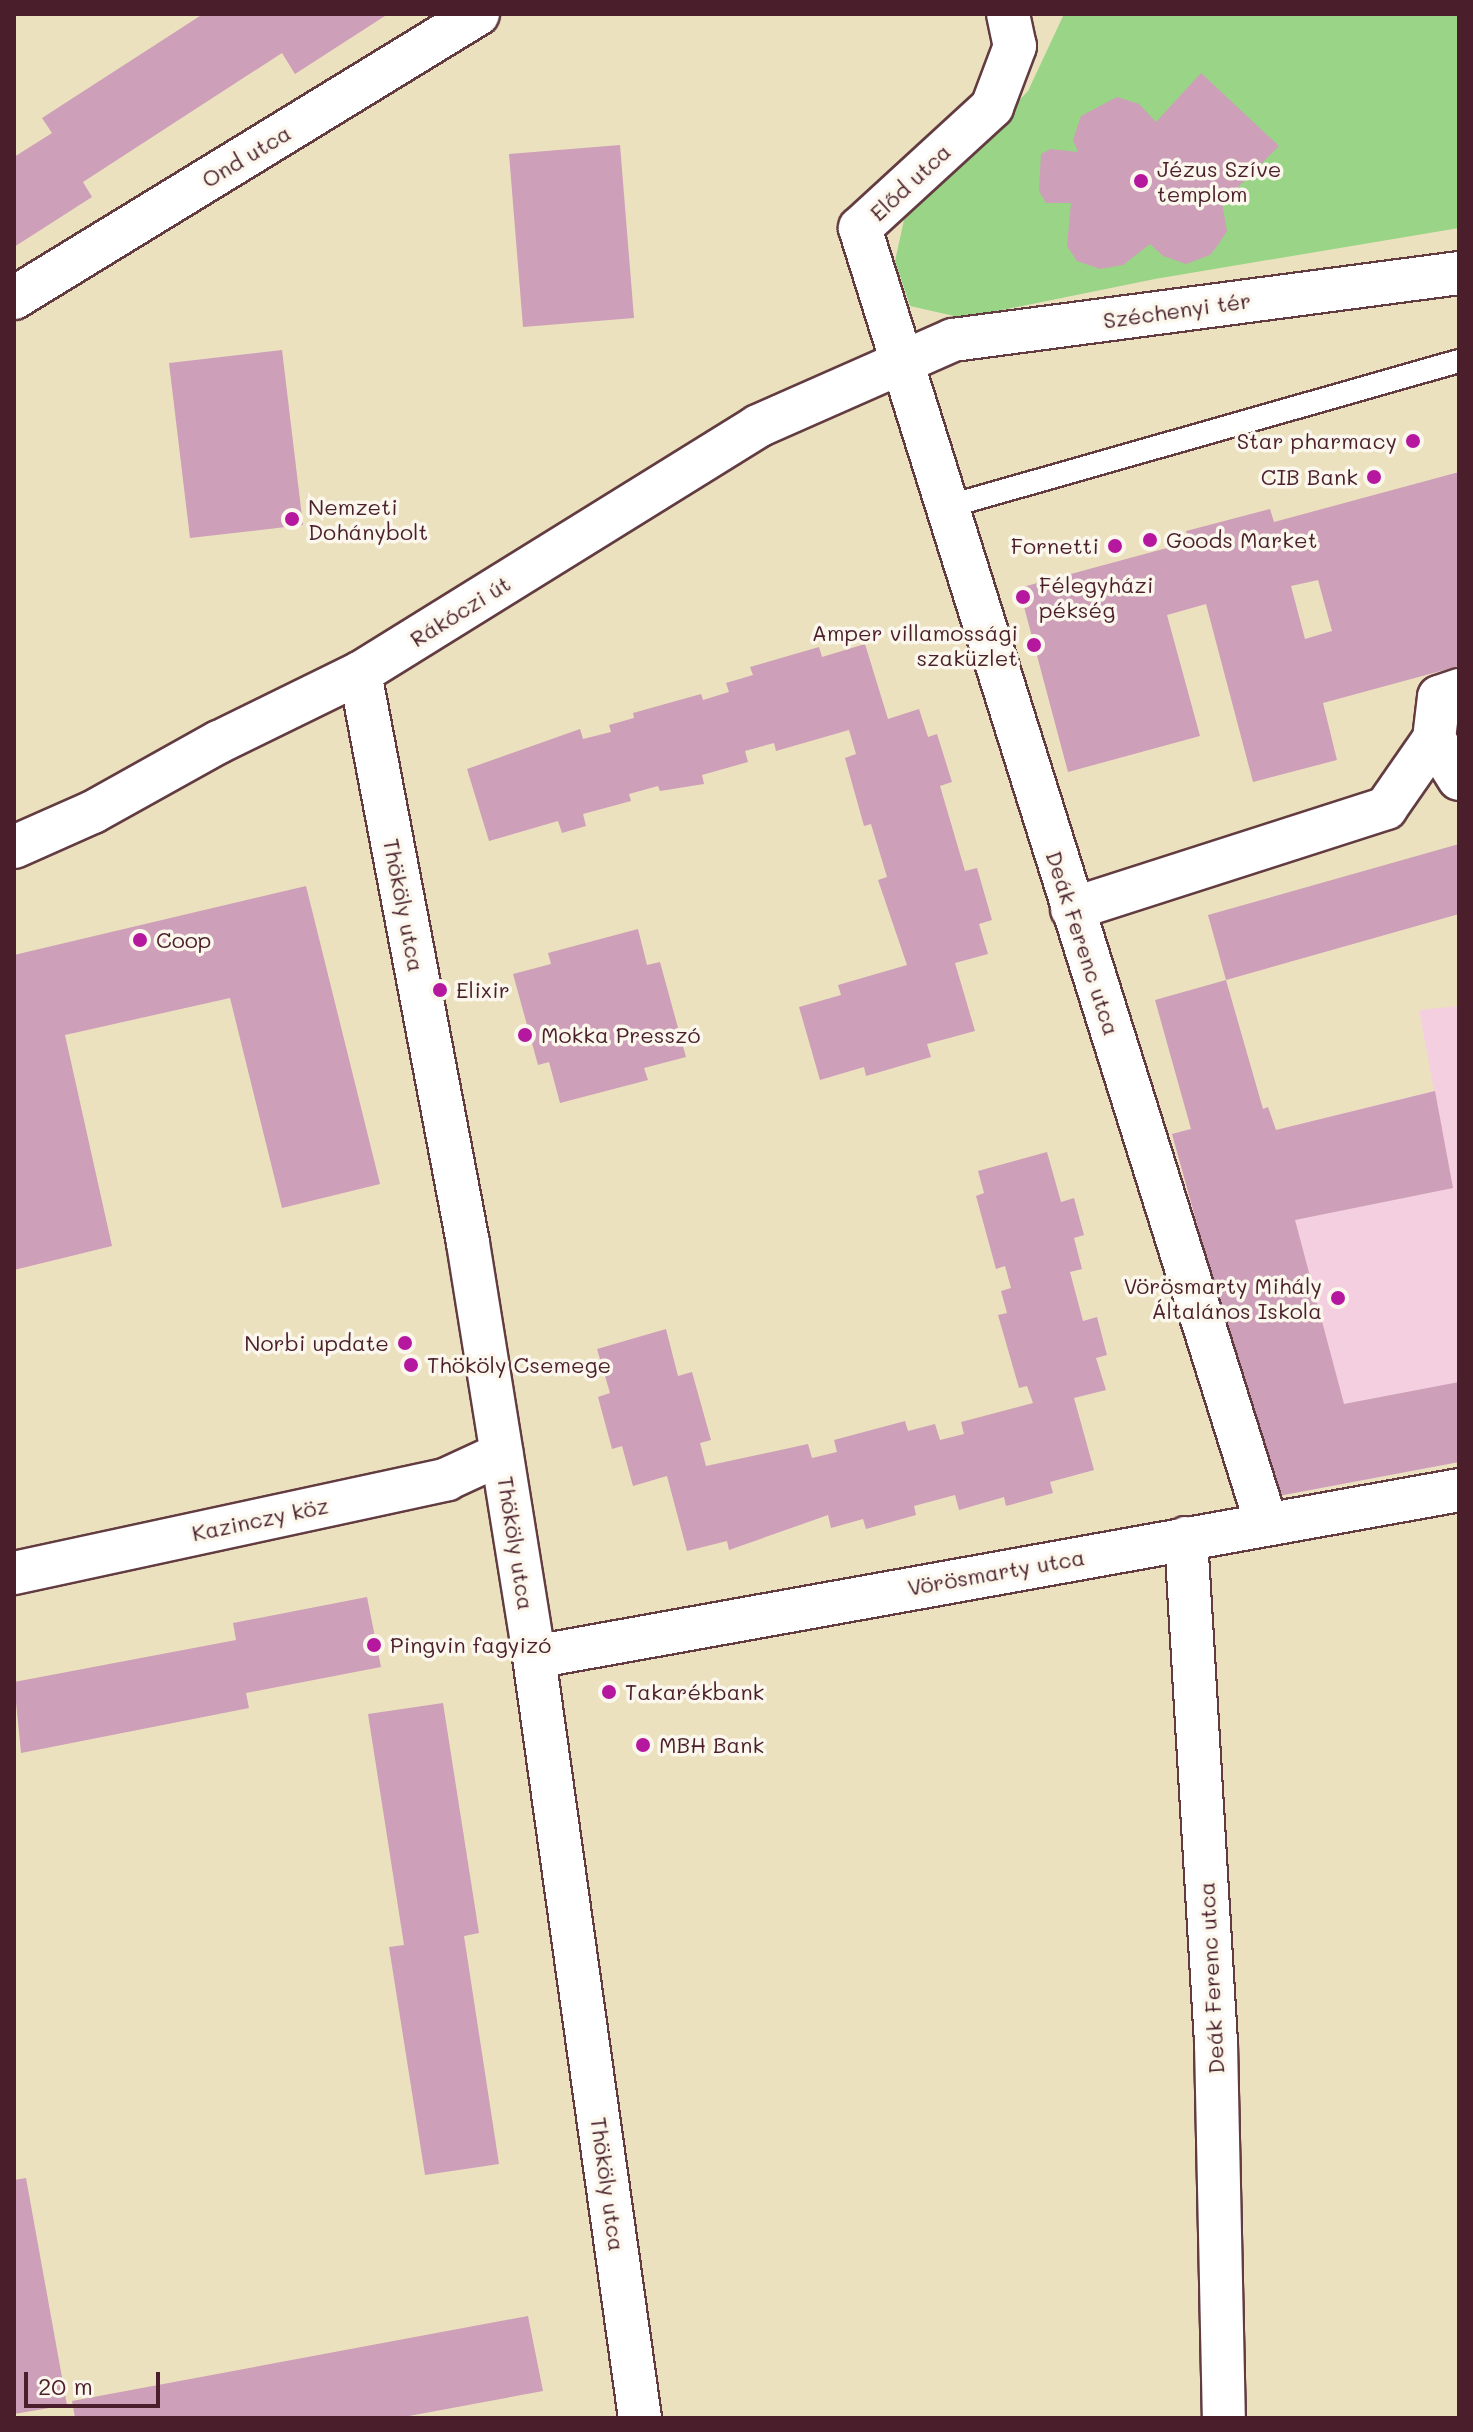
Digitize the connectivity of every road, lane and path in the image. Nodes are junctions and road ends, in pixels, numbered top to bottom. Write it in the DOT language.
graph roads {
  1 [pos="478,14"];
  2 [pos="1008,14"];
  3 [pos="1459,273"];
  4 [pos="14,298"];
  5 [pos="1459,361"];
  6 [pos="900,363"];
  7 [pos="946,507"];
  8 [pos="360,673"];
  9 [pos="1459,690"];
  10 [pos="1434,739"];
  11 [pos="1459,779"];
  12 [pos="14,847"];
  13 [pos="1072,909"];
  14 [pos="501,1454"];
  15 [pos="1459,1490"];
  16 [pos="1266,1523"];
  17 [pos="1186,1538"];
  18 [pos="14,1573"];
  19 [pos="534,1657"];
  20 [pos="640,2418"];
  21 [pos="1224,2418"];
  1 -- 4 [label="street, Ond utca"];
  2 -- 6 [label="street, Előd utca"];
  3 -- 6 [label="street, Széchenyi tér"];
  5 -- 7 [label="lane"];
  6 -- 7 [label="street, Deák Ferenc utca"];
  6 -- 8 [label="street, Rákóczi út"];
  7 -- 13 [label="street, Deák Ferenc utca"];
  8 -- 12 [label="street, Rákóczi út"];
  8 -- 14 [label="street, Thököly utca"];
  9 -- 10 [label="street"];
  10 -- 11 [label="street"];
  10 -- 13 [label="street"];
  13 -- 16 [label="street, Deák Ferenc utca"];
  14 -- 18 [label="street, Kazinczy köz"];
  14 -- 19 [label="street, Thököly utca"];
  15 -- 16 [label="street, Vörösmarty utca"];
  16 -- 17 [label="street, Vörösmarty utca"];
  17 -- 19 [label="street, Vörösmarty utca"];
  17 -- 21 [label="street, Deák Ferenc utca"];
  19 -- 20 [label="street, Thököly utca"];
}
